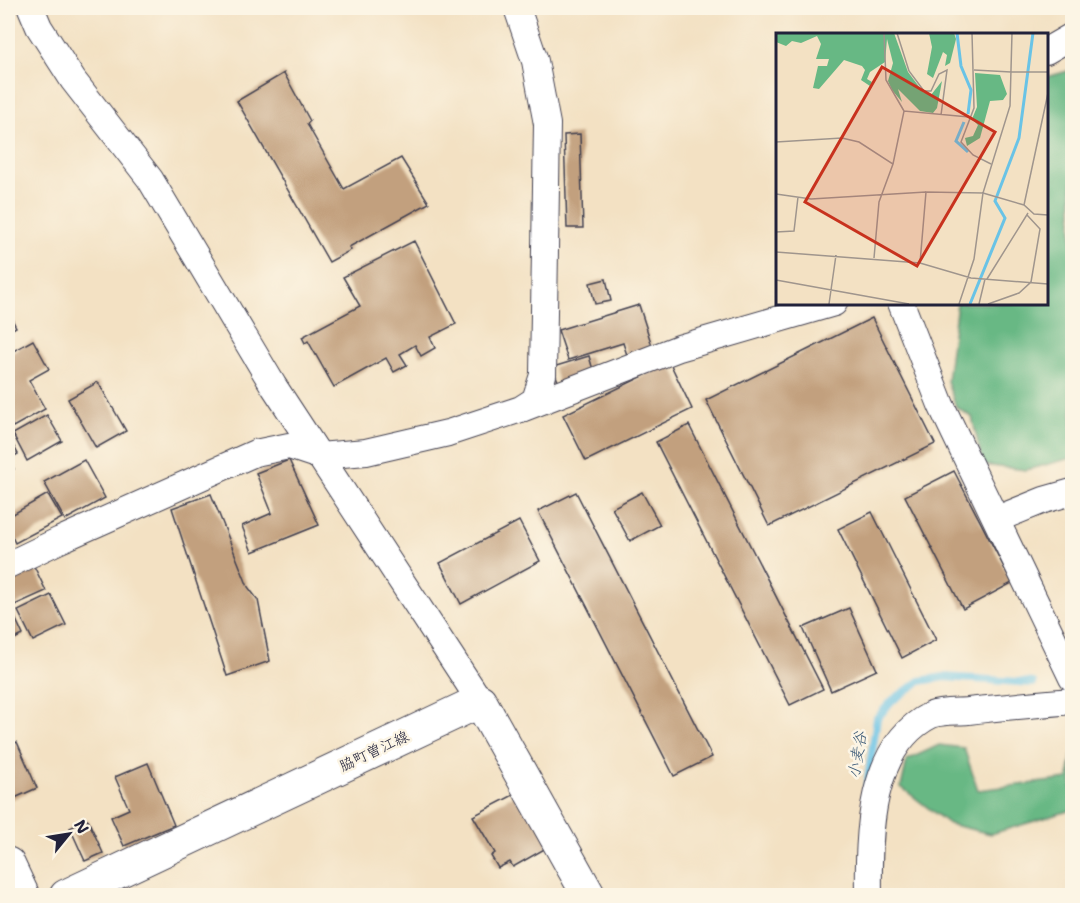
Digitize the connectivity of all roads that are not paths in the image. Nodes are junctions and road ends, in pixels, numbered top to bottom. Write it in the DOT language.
graph roads {
  1 [pos="31,8"];
  2 [pos="517,8"];
  3 [pos="1072,36"];
  4 [pos="1047,50"];
  5 [pos="831,304"];
  6 [pos="901,304"];
  7 [pos="521,409"];
  8 [pos="319,456"];
  9 [pos="1072,492"];
  10 [pos="997,519"];
  11 [pos="8,566"];
  12 [pos="1072,678"];
  13 [pos="480,701"];
  14 [pos="1072,701"];
  15 [pos="8,864"];
  16 [pos="23,896"];
  17 [pos="66,896"];
  18 [pos="589,896"];
  19 [pos="869,896"];
  1 -- 8 [label="street"];
  2 -- 7 [label="street"];
  3 -- 4 [label="street"];
  5 -- 7 [label="street"];
  6 -- 10 [label="street"];
  7 -- 8 [label="street"];
  8 -- 11 [label="street"];
  8 -- 13 [label="street"];
  9 -- 10 [label="street"];
  10 -- 12 [label="street"];
  13 -- 17 [label="main road, 脇町曽江線"];
  13 -- 18 [label="main road"];
  14 -- 19 [label="street"];
  15 -- 16 [label="main road"];
}
